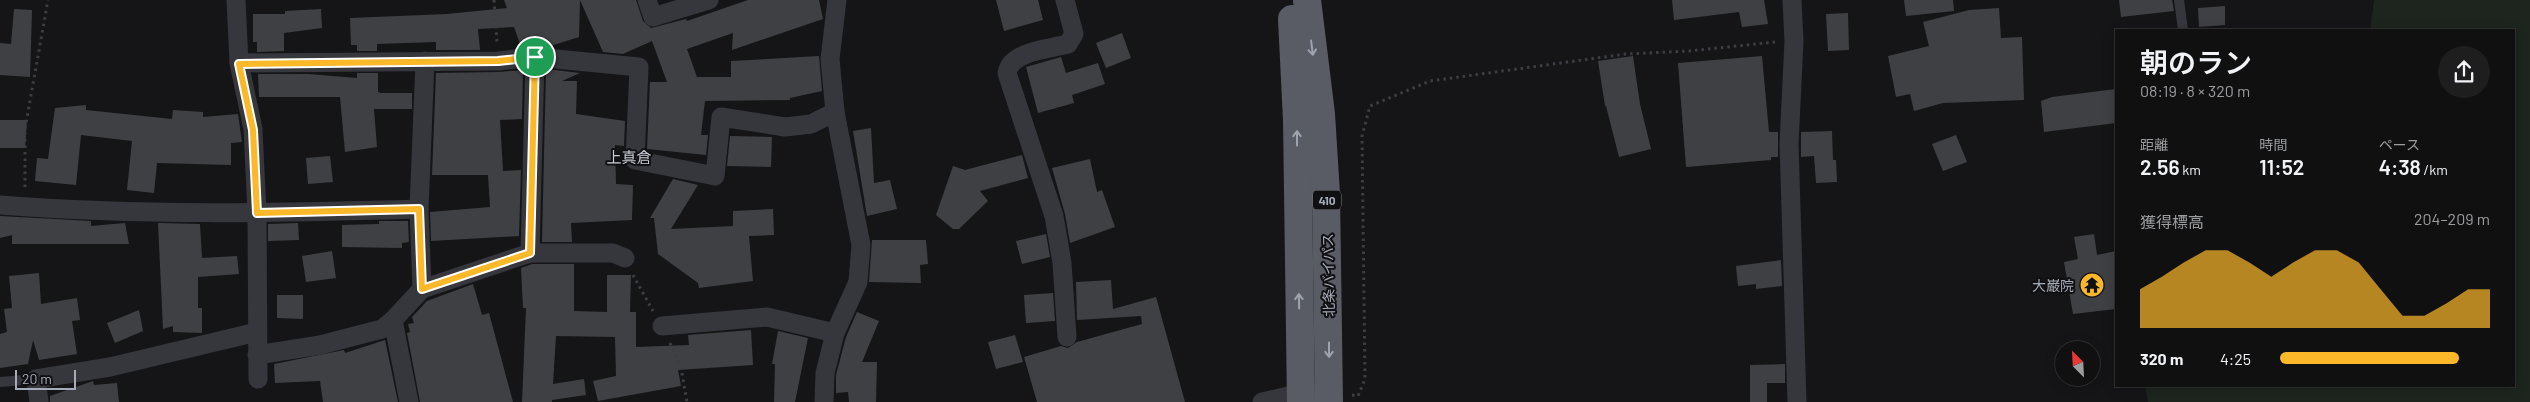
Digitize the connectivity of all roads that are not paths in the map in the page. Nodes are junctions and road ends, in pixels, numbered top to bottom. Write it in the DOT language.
graph roads {
  1 [pos="236,0"];
  2 [pos="647,0"];
  3 [pos="709,0"];
  4 [pos="837,0"];
  5 [pos="1065,0"];
  6 [pos="1290,0"];
  7 [pos="1307,0"];
  8 [pos="1792,0"];
  9 [pos="2179,0"];
  10 [pos="2183,29"];
  11 [pos="535,57"];
  12 [pos="425,61"];
  13 [pos="239,64"];
  14 [pos="835,112"];
  15 [pos="0,206"];
  16 [pos="419,209"];
  17 [pos="257,213"];
  18 [pos="530,253"];
  19 [pos="624,258"];
  20 [pos="422,289"];
  21 [pos="393,320"];
  22 [pos="662,326"];
  23 [pos="257,332"];
  24 [pos="835,333"];
  25 [pos="1068,337"];
  26 [pos="257,355"];
  27 [pos="36,379"];
  28 [pos="258,379"];
  29 [pos="0,382"];
  30 [pos="1329,397"];
  31 [pos="1301,398"];
  32 [pos="39,402"];
  33 [pos="409,402"];
  34 [pos="824,402"];
  35 [pos="1262,402"];
  36 [pos="1797,402"];
  1 -- 13 [label="street"];
  2 -- 3 [label="street"];
  4 -- 14 [label="street"];
  5 -- 25 [label="street"];
  31 -- 6 [label="highway, 410, one-way"];
  7 -- 30 [label="highway, 北条バイパス / 410, one-way"];
  8 -- 36 [label="street"];
  9 -- 10 [label="lane"];
  11 -- 12 [label="street"];
  11 -- 14 [label="street"];
  11 -- 18 [label="street"];
  12 -- 13 [label="street"];
  12 -- 16 [label="street"];
  13 -- 17 [label="street"];
  14 -- 24 [label="street"];
  15 -- 17 [label="street"];
  16 -- 17 [label="street"];
  16 -- 20 [label="street"];
  17 -- 23 [label="street"];
  18 -- 19 [label="street"];
  18 -- 20 [label="street"];
  20 -- 21 [label="street"];
  21 -- 26 [label="street"];
  21 -- 33 [label="street"];
  22 -- 24 [label="street"];
  23 -- 26 [label="street"];
  23 -- 27 [label="street"];
  24 -- 34 [label="street"];
  26 -- 28 [label="street"];
  27 -- 29 [label="lane"];
  27 -- 32 [label="street"];
  30 -- 31 [label="street"];
  31 -- 35 [label="street"];
}
